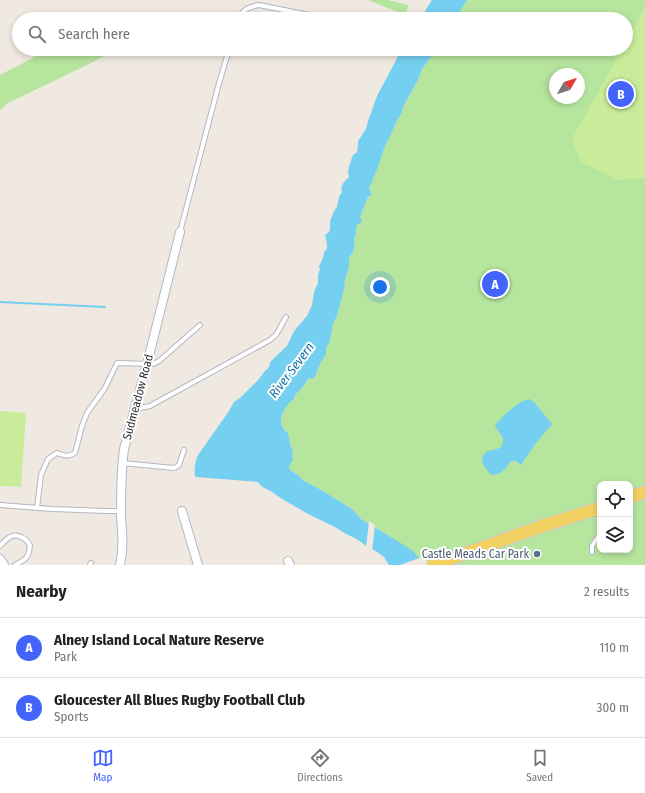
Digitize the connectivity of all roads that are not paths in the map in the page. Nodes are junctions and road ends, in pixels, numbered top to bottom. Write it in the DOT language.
graph roads {
  1 [pos="243,12"];
  2 [pos="294,12"];
  3 [pos="227,56"];
  4 [pos="180,232"];
  5 [pos="286,317"];
  6 [pos="200,325"];
  7 [pos="147,364"];
  8 [pos="134,410"];
  9 [pos="184,450"];
  10 [pos="122,463"];
  11 [pos="645,492"];
  12 [pos="633,496"];
  13 [pos="0,505"];
  14 [pos="37,508"];
  15 [pos="597,509"];
  16 [pos="121,510"];
  17 [pos="182,511"];
  18 [pos="597,538"];
  19 [pos="0,546"];
  20 [pos="592,552"];
  21 [pos="0,559"];
  22 [pos="4,565"];
  23 [pos="14,565"];
  24 [pos="120,565"];
  25 [pos="198,565"];
  26 [pos="433,565"];
  1 -- 2 [label="lane"];
  3 -- 4 [label="lane"];
  4 -- 7 [label="street, Sudmeadow Road"];
  5 -- 8 [label="lane"];
  6 -- 7 [label="lane"];
  7 -- 8 [label="street, Sudmeadow Road"];
  7 -- 14 [label="lane"];
  8 -- 10 [label="street, Sudmeadow Road"];
  9 -- 10 [label="lane"];
  10 -- 16 [label="street, Sudmeadow Road"];
  11 -- 12 [label="main road"];
  13 -- 14 [label="lane"];
  14 -- 16 [label="lane"];
  15 -- 26 [label="main road"];
  16 -- 24 [label="street, Sudmeadow Road"];
  17 -- 25 [label="street"];
  18 -- 20 [label="lane"];
  19 -- 23 [label="lane"];
  21 -- 22 [label="street"];
}
